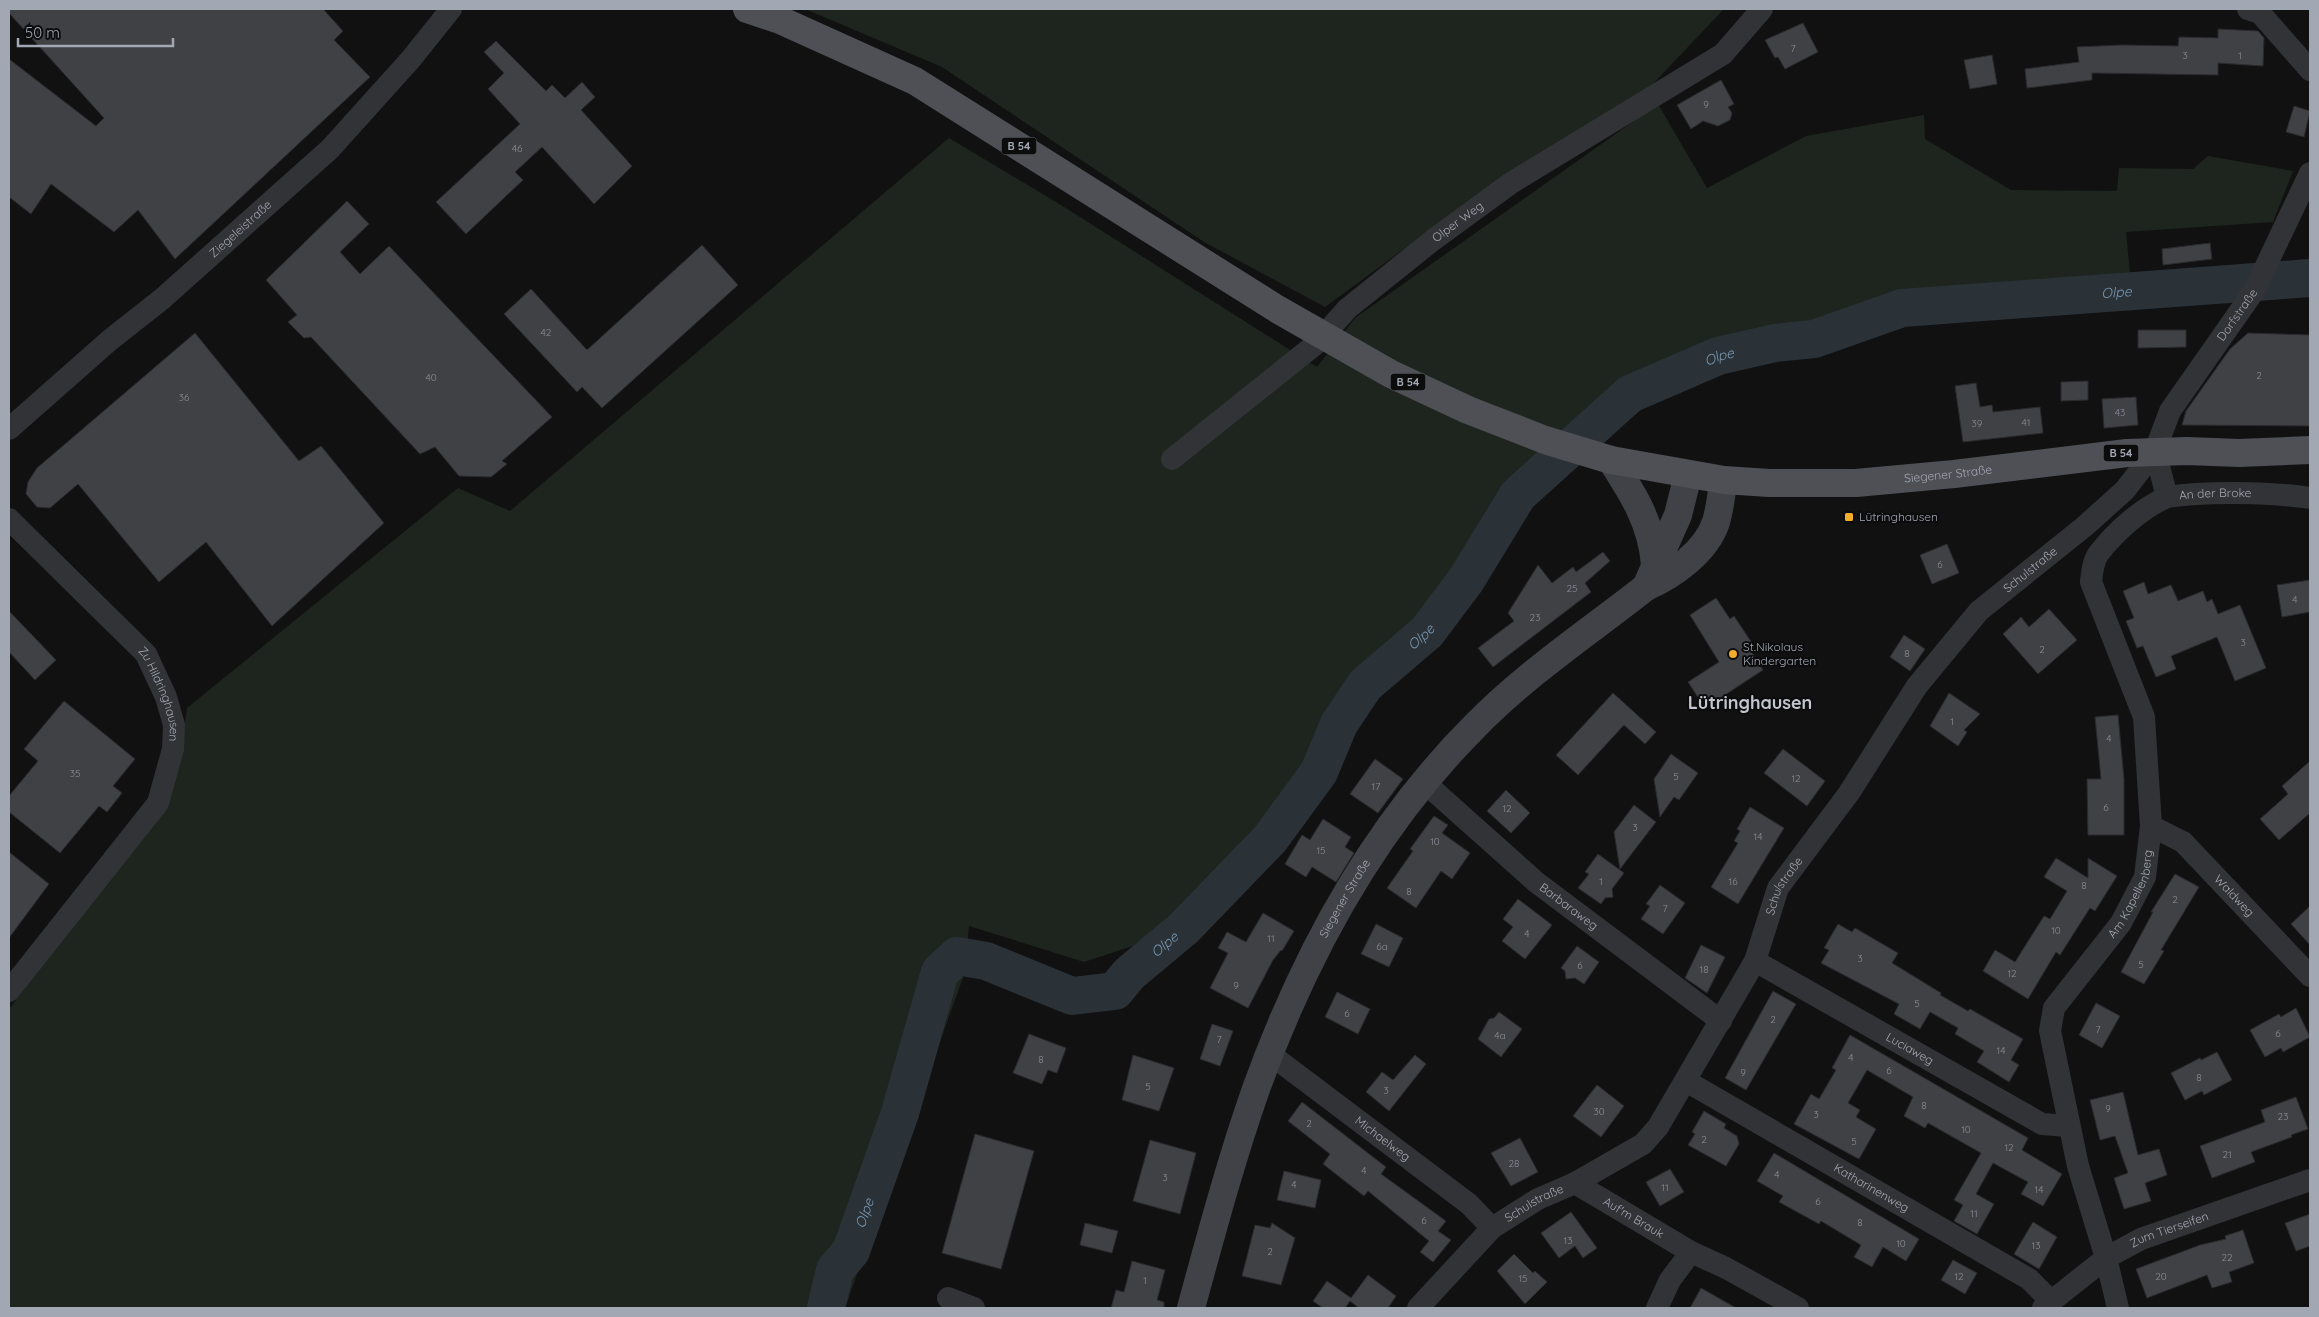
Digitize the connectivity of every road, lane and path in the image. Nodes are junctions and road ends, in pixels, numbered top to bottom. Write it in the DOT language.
graph roads {
  1 [pos="451,9"];
  2 [pos="747,9"];
  3 [pos="1762,9"];
  4 [pos="2248,9"];
  5 [pos="2310,70"];
  6 [pos="2310,173"];
  7 [pos="9,429"];
  8 [pos="2310,450"];
  9 [pos="2155,451"];
  10 [pos="1172,459"];
  11 [pos="1611,460"];
  12 [pos="1688,475"];
  13 [pos="1724,480"];
  14 [pos="2167,497"];
  15 [pos="2310,498"];
  16 [pos="9,519"];
  17 [pos="1651,576"];
  18 [pos="1424,782"];
  19 [pos="2151,826"];
  20 [pos="1754,961"];
  21 [pos="2310,976"];
  22 [pos="9,991"];
  23 [pos="1721,1021"];
  24 [pos="1270,1054"];
  25 [pos="1686,1081"];
  26 [pos="2068,1126"];
  27 [pos="2310,1180"];
  28 [pos="1575,1183"];
  29 [pos="1492,1228"];
  30 [pos="1691,1252"];
  31 [pos="2106,1258"];
  32 [pos="948,1298"];
  33 [pos="2047,1305"];
  34 [pos="974,1308"];
  35 [pos="1191,1308"];
  36 [pos="1418,1308"];
  37 [pos="1657,1308"];
  38 [pos="1798,1308"];
  39 [pos="2118,1308"];
  1 -- 7 [label="street, Ziegeleistraße"];
  2 -- 11 [label="main road, B 54"];
  3 -- 10 [label="street, Olper Weg"];
  4 -- 5 [label="street"];
  6 -- 9 [label="street, Dorfstraße"];
  8 -- 9 [label="main road, Siegener Straße / B 54"];
  9 -- 13 [label="main road, Siegener Straße / B 54"];
  9 -- 14 [label="street, An der Broke"];
  9 -- 20 [label="street, Schulstraße"];
  11 -- 12 [label="main road, B 54"];
  11 -- 17 [label="street"];
  12 -- 13 [label="main road, B 54"];
  12 -- 17 [label="street, Siegener Straße"];
  13 -- 17 [label="street, Siegener Straße"];
  14 -- 15 [label="street, An der Broke"];
  14 -- 19 [label="street, Am Kapellenberg"];
  16 -- 22 [label="street, Zu Hildringhausen"];
  17 -- 18 [label="street, Siegener Straße"];
  18 -- 23 [label="street, Barbaraweg"];
  18 -- 24 [label="street, Siegener Straße"];
  19 -- 21 [label="street, Waldweg"];
  19 -- 26 [label="street, Am Kapellenberg"];
  20 -- 23 [label="street, Schulstraße"];
  20 -- 26 [label="street, Luciaweg"];
  23 -- 25 [label="street, Schulstraße"];
  24 -- 29 [label="street, Michaelweg"];
  24 -- 35 [label="street, Siegener Straße"];
  25 -- 28 [label="street, Schulstraße"];
  25 -- 33 [label="street, Katharinenweg"];
  26 -- 31 [label="street, Am Kapellenberg"];
  27 -- 31 [label="street, Zum Tierseifen"];
  28 -- 29 [label="street, Schulstraße"];
  28 -- 30 [label="street, Auf'm Brauk"];
  29 -- 36 [label="street, Schulstraße"];
  30 -- 37 [label="street"];
  30 -- 38 [label="street, Auf'm Brauk"];
  31 -- 33 [label="street, Zum Tierseifen"];
  31 -- 39 [label="street, Am Kapellenberg"];
  32 -- 34 [label="street"];
}
